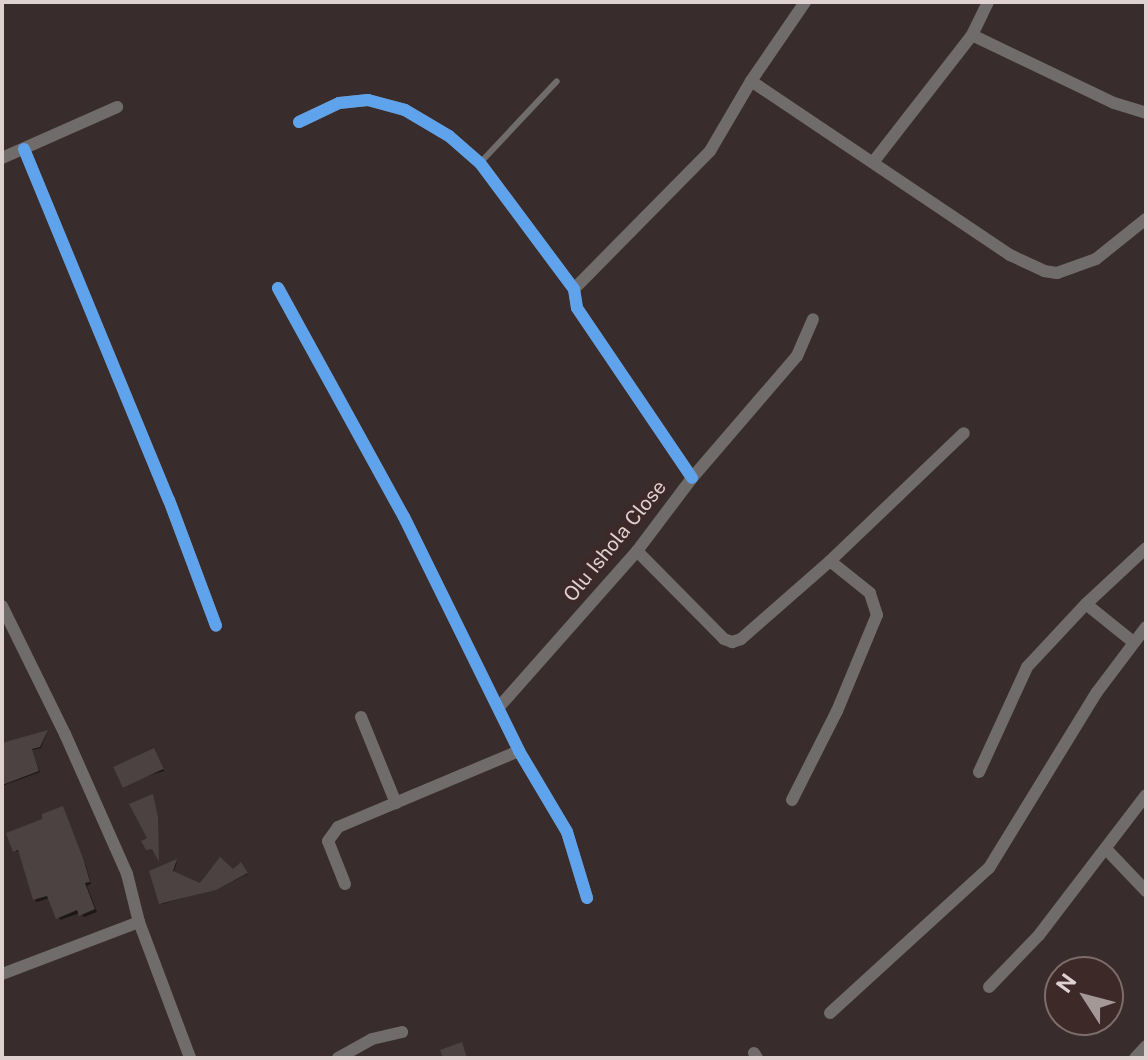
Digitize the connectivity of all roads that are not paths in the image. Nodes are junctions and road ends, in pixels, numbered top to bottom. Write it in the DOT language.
graph roads {
  1 [pos="805,2"];
  2 [pos="988,2"];
  3 [pos="972,35"];
  4 [pos="557,81"];
  5 [pos="751,81"];
  6 [pos="117,107"];
  7 [pos="1146,113"];
  8 [pos="299,122"];
  9 [pos="24,149"];
  10 [pos="2,158"];
  11 [pos="874,161"];
  12 [pos="480,163"];
  13 [pos="1146,219"];
  14 [pos="278,288"];
  15 [pos="574,289"];
  16 [pos="813,319"];
  17 [pos="964,433"];
  18 [pos="692,478"];
  19 [pos="1146,548"];
  20 [pos="637,551"];
  21 [pos="830,561"];
  22 [pos="1086,604"];
  23 [pos="2,606"];
  24 [pos="216,626"];
  25 [pos="1146,627"];
  26 [pos="1132,641"];
  27 [pos="499,707"];
  28 [pos="361,717"];
  29 [pos="519,751"];
  30 [pos="979,772"];
  31 [pos="1146,795"];
  32 [pos="792,800"];
  33 [pos="396,803"];
  34 [pos="1107,850"];
  35 [pos="345,884"];
  36 [pos="1146,891"];
  37 [pos="587,898"];
  38 [pos="139,922"];
  39 [pos="2,974"];
  40 [pos="989,987"];
  41 [pos="830,1013"];
  42 [pos="402,1032"];
  43 [pos="1146,1046"];
  44 [pos="190,1058"];
  45 [pos="338,1058"];
  46 [pos="1135,1058"];
  1 -- 5 [label="street"];
  2 -- 3 [label="street"];
  3 -- 7 [label="street"];
  3 -- 11 [label="street"];
  4 -- 12 [label="lane"];
  5 -- 11 [label="street"];
  5 -- 15 [label="street"];
  6 -- 9 [label="street"];
  8 -- 12 [label="street"];
  9 -- 10 [label="street"];
  9 -- 24 [label="street"];
  11 -- 13 [label="street"];
  12 -- 15 [label="street"];
  14 -- 27 [label="street"];
  15 -- 18 [label="street"];
  16 -- 18 [label="street, Olu Ishola Close"];
  17 -- 21 [label="street"];
  18 -- 20 [label="street, Olu Ishola Close"];
  19 -- 22 [label="street"];
  20 -- 21 [label="street"];
  20 -- 27 [label="street, Olu Ishola Close"];
  21 -- 32 [label="street"];
  22 -- 26 [label="street"];
  22 -- 30 [label="street"];
  23 -- 38 [label="street"];
  25 -- 26 [label="street"];
  26 -- 41 [label="street"];
  27 -- 29 [label="street"];
  28 -- 33 [label="street"];
  29 -- 33 [label="street"];
  29 -- 37 [label="street"];
  31 -- 34 [label="street"];
  33 -- 35 [label="street"];
  34 -- 36 [label="street"];
  34 -- 40 [label="street"];
  38 -- 39 [label="street"];
  38 -- 44 [label="street"];
  42 -- 45 [label="street"];
  43 -- 46 [label="street"];
}
